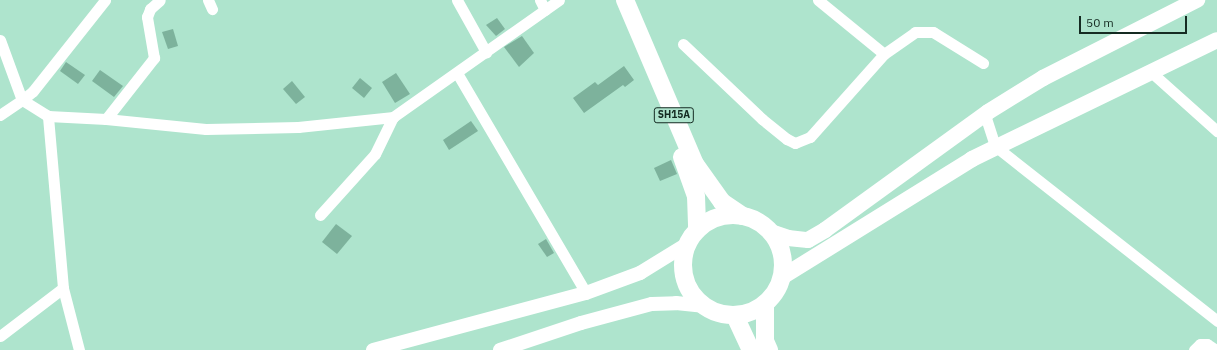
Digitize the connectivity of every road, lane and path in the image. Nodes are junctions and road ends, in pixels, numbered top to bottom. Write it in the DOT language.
graph roads {
  1 [pos="106,0"];
  2 [pos="160,0"];
  3 [pos="457,0"];
  4 [pos="540,0"];
  5 [pos="559,0"];
  6 [pos="612,0"];
  7 [pos="625,0"];
  8 [pos="818,0"];
  9 [pos="1197,0"];
  10 [pos="545,10"];
  11 [pos="635,38"];
  12 [pos="0,40"];
  13 [pos="1217,40"];
  14 [pos="683,44"];
  15 [pos="486,52"];
  16 [pos="884,54"];
  17 [pos="984,63"];
  18 [pos="1151,72"];
  19 [pos="457,73"];
  20 [pos="22,100"];
  21 [pos="0,115"];
  22 [pos="985,115"];
  23 [pos="48,116"];
  24 [pos="393,117"];
  25 [pos="106,119"];
  26 [pos="1217,131"];
  27 [pos="995,146"];
  28 [pos="320,215"];
  29 [pos="743,216"];
  30 [pos="770,232"];
  31 [pos="692,237"];
  32 [pos="782,277"];
  33 [pos="63,288"];
  34 [pos="586,293"];
  35 [pos="765,305"];
  36 [pos="704,306"];
  37 [pos="1215,315"];
  38 [pos="735,316"];
  39 [pos="0,336"];
  40 [pos="79,350"];
  41 [pos="373,350"];
  42 [pos="500,350"];
  43 [pos="751,350"];
  44 [pos="769,350"];
  45 [pos="1194,350"];
  46 [pos="1216,350"];
  1 -- 20 [label="street"];
  2 -- 25 [label="street"];
  3 -- 15 [label="street"];
  4 -- 10 [label="street"];
  5 -- 10 [label="street"];
  6 -- 11 [label="main road, SH15A"];
  7 -- 11 [label="main road, SH15A"];
  8 -- 16 [label="street"];
  9 -- 22 [label="main road"];
  10 -- 15 [label="street"];
  11 -- 29 [label="main road, SH15A"];
  11 -- 31 [label="main road, SH15A"];
  12 -- 20 [label="street"];
  13 -- 18 [label="main road"];
  14 -- 16 [label="street"];
  15 -- 19 [label="street"];
  16 -- 17 [label="street"];
  18 -- 26 [label="street"];
  18 -- 27 [label="main road"];
  19 -- 24 [label="street"];
  19 -- 34 [label="street"];
  20 -- 21 [label="street"];
  20 -- 23 [label="street"];
  22 -- 27 [label="street"];
  22 -- 30 [label="main road"];
  23 -- 25 [label="street"];
  23 -- 33 [label="street"];
  24 -- 25 [label="street"];
  24 -- 28 [label="street"];
  27 -- 32 [label="main road"];
  27 -- 37 [label="street"];
  29 -- 30 [label="main road"];
  29 -- 31 [label="main road"];
  30 -- 32 [label="main road"];
  31 -- 34 [label="street"];
  31 -- 36 [label="main road"];
  32 -- 35 [label="main road"];
  33 -- 39 [label="street"];
  33 -- 40 [label="street"];
  34 -- 41 [label="street"];
  35 -- 38 [label="main road"];
  35 -- 44 [label="main road"];
  36 -- 38 [label="main road"];
  36 -- 42 [label="street"];
  38 -- 43 [label="main road"];
  45 -- 46 [label="street"];
}
